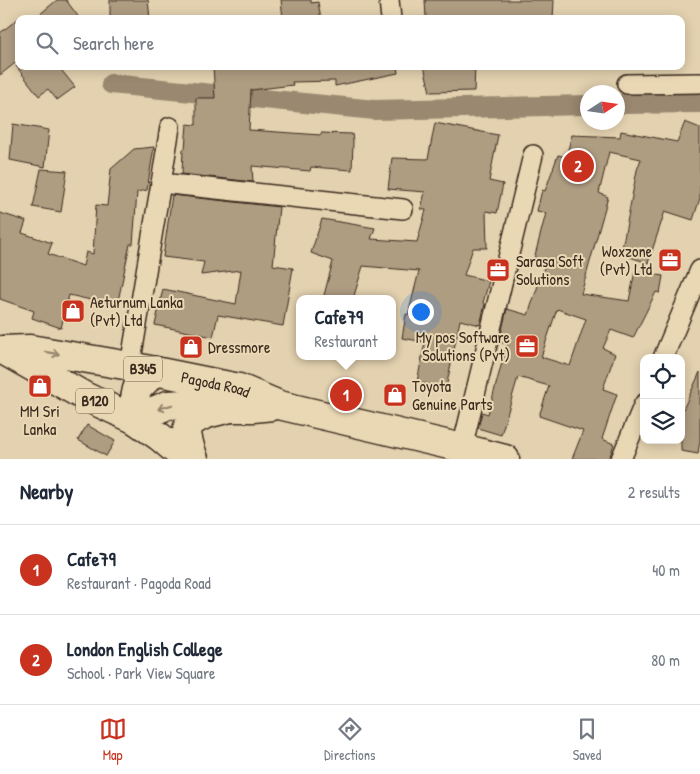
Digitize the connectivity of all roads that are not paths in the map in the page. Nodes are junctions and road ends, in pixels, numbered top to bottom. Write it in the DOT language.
graph roads {
  1 [pos="389,0"];
  2 [pos="391,15"];
  3 [pos="700,83"];
  4 [pos="627,84"];
  5 [pos="170,127"];
  6 [pos="533,155"];
  7 [pos="161,183"];
  8 [pos="403,208"];
  9 [pos="700,270"];
  10 [pos="2,350"];
  11 [pos="665,354"];
  12 [pos="142,368"];
  13 [pos="279,406"];
  14 [pos="231,408"];
  15 [pos="640,414"];
  16 [pos="134,419"];
  17 [pos="462,448"];
  18 [pos="186,459"];
  19 [pos="194,459"];
  20 [pos="505,459"];
  21 [pos="621,459"];
  1 -- 2 [label="street"];
  3 -- 4 [label="street"];
  5 -- 7 [label="street"];
  6 -- 17 [label="street"];
  7 -- 8 [label="street"];
  7 -- 12 [label="street"];
  9 -- 11 [label="street"];
  10 -- 12 [label="main road, Pagoda Road / B345, one-way"];
  10 -- 16 [label="main road, B120"];
  12 -- 13 [label="main road, Pagoda Road / B345"];
  12 -- 16 [label="main road"];
  13 -- 14 [label="main road, Pagoda Road / B345"];
  13 -- 17 [label="main road, Pagoda Road / B345"];
  14 -- 16 [label="main road, Pagoda Road / B345, one-way"];
  14 -- 19 [label="main road"];
  15 -- 21 [label="street"];
  16 -- 18 [label="main road, B120"];
  17 -- 20 [label="main road, Pagoda Road / B345"];
}
